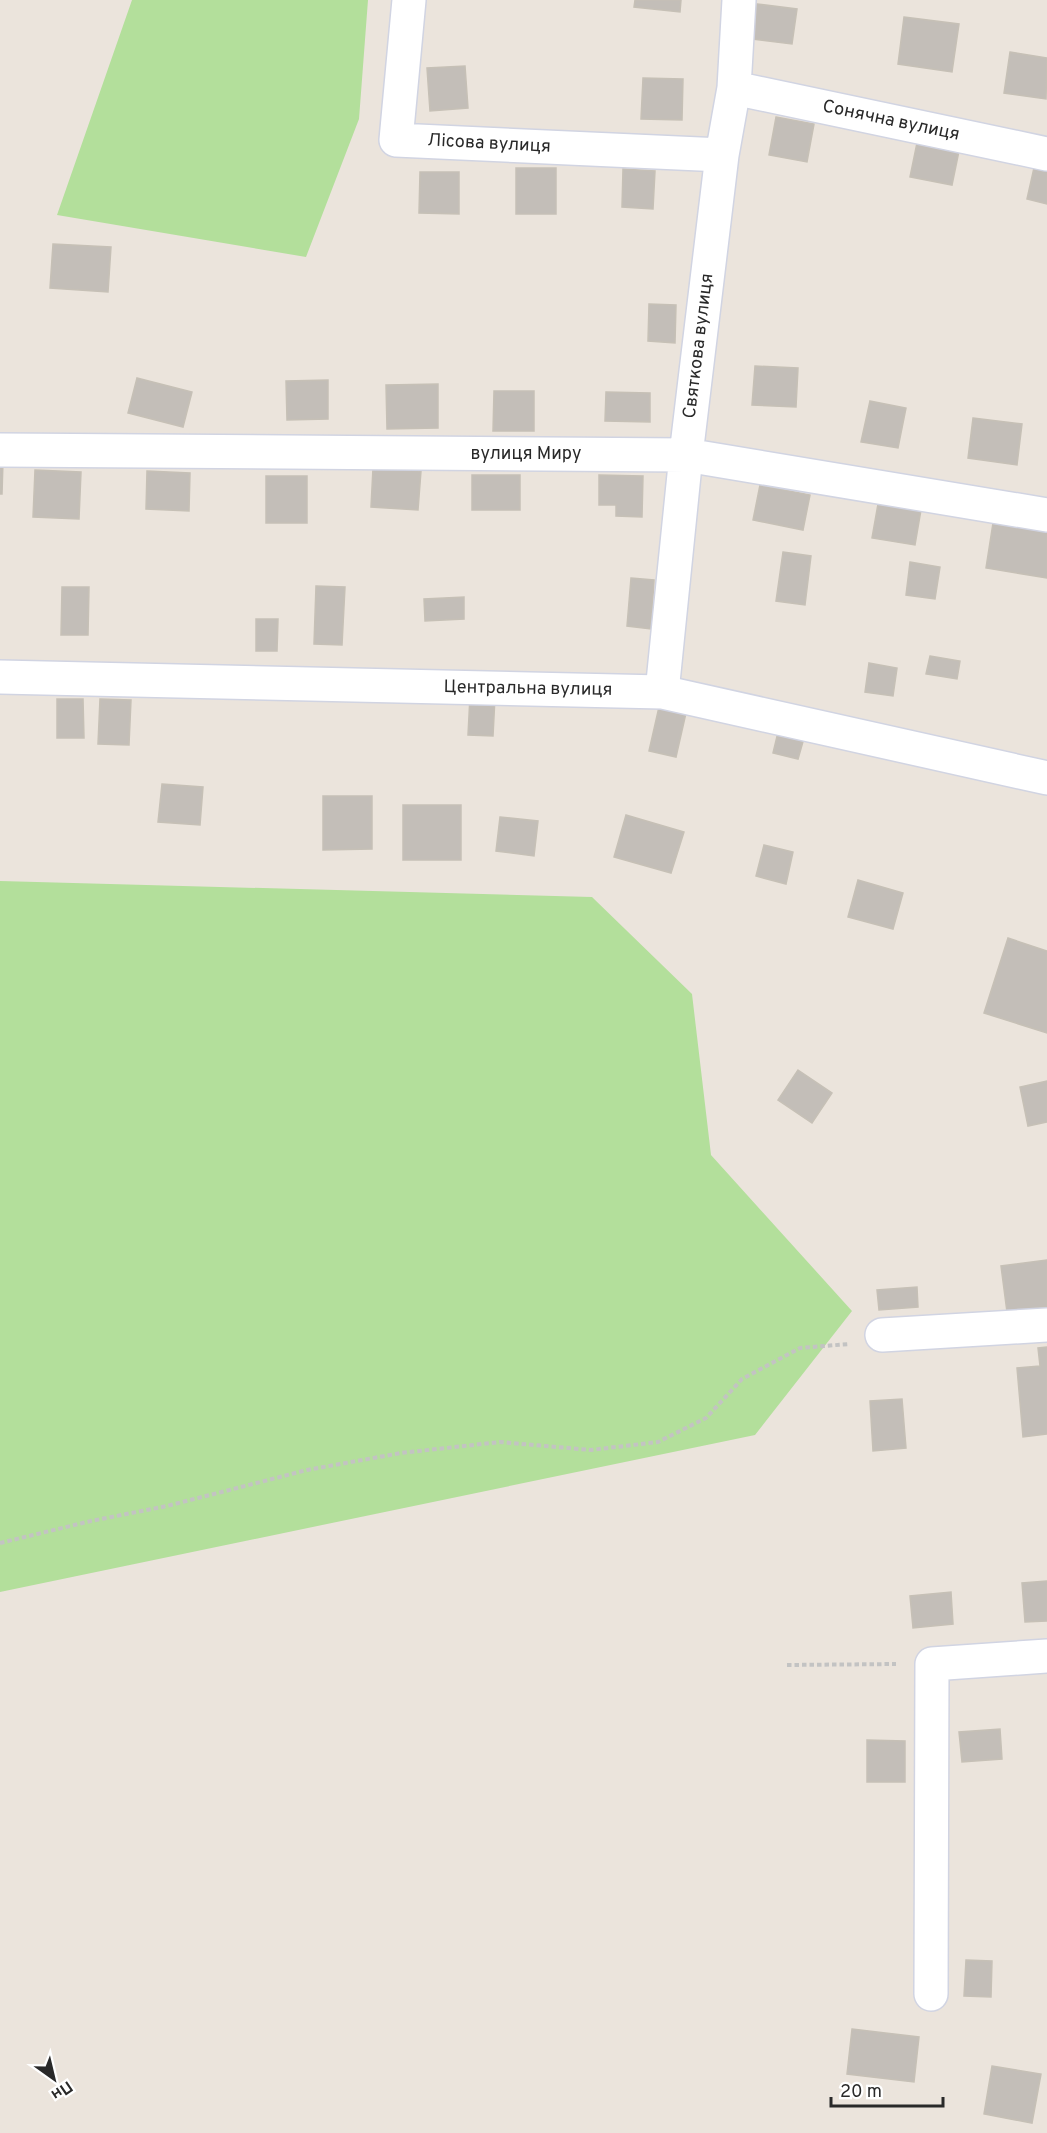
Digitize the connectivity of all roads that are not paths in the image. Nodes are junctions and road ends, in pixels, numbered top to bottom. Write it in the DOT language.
graph roads {
  1 [pos="409,0"];
  2 [pos="740,0"];
  3 [pos="734,88"];
  4 [pos="1047,154"];
  5 [pos="722,155"];
  6 [pos="0,450"];
  7 [pos="686,455"];
  8 [pos="1047,515"];
  9 [pos="0,677"];
  10 [pos="663,692"];
  11 [pos="1047,778"];
  12 [pos="1047,1325"];
  13 [pos="882,1335"];
  14 [pos="1047,1656"];
  15 [pos="931,1994"];
  1 -- 5 [label="street, Лісова вулиця"];
  2 -- 3 [label="street, Святкова вулиця"];
  3 -- 4 [label="street, Сонячна вулиця"];
  3 -- 5 [label="street, Святкова вулиця"];
  5 -- 7 [label="street, Святкова вулиця"];
  6 -- 7 [label="street, вулиця Миру"];
  7 -- 8 [label="street, вулиця Миру"];
  7 -- 10 [label="street, Святкова вулиця"];
  9 -- 10 [label="street, Центральна вулиця"];
  10 -- 11 [label="street, Центральна вулиця"];
  12 -- 13 [label="street"];
  14 -- 15 [label="street"];
}
